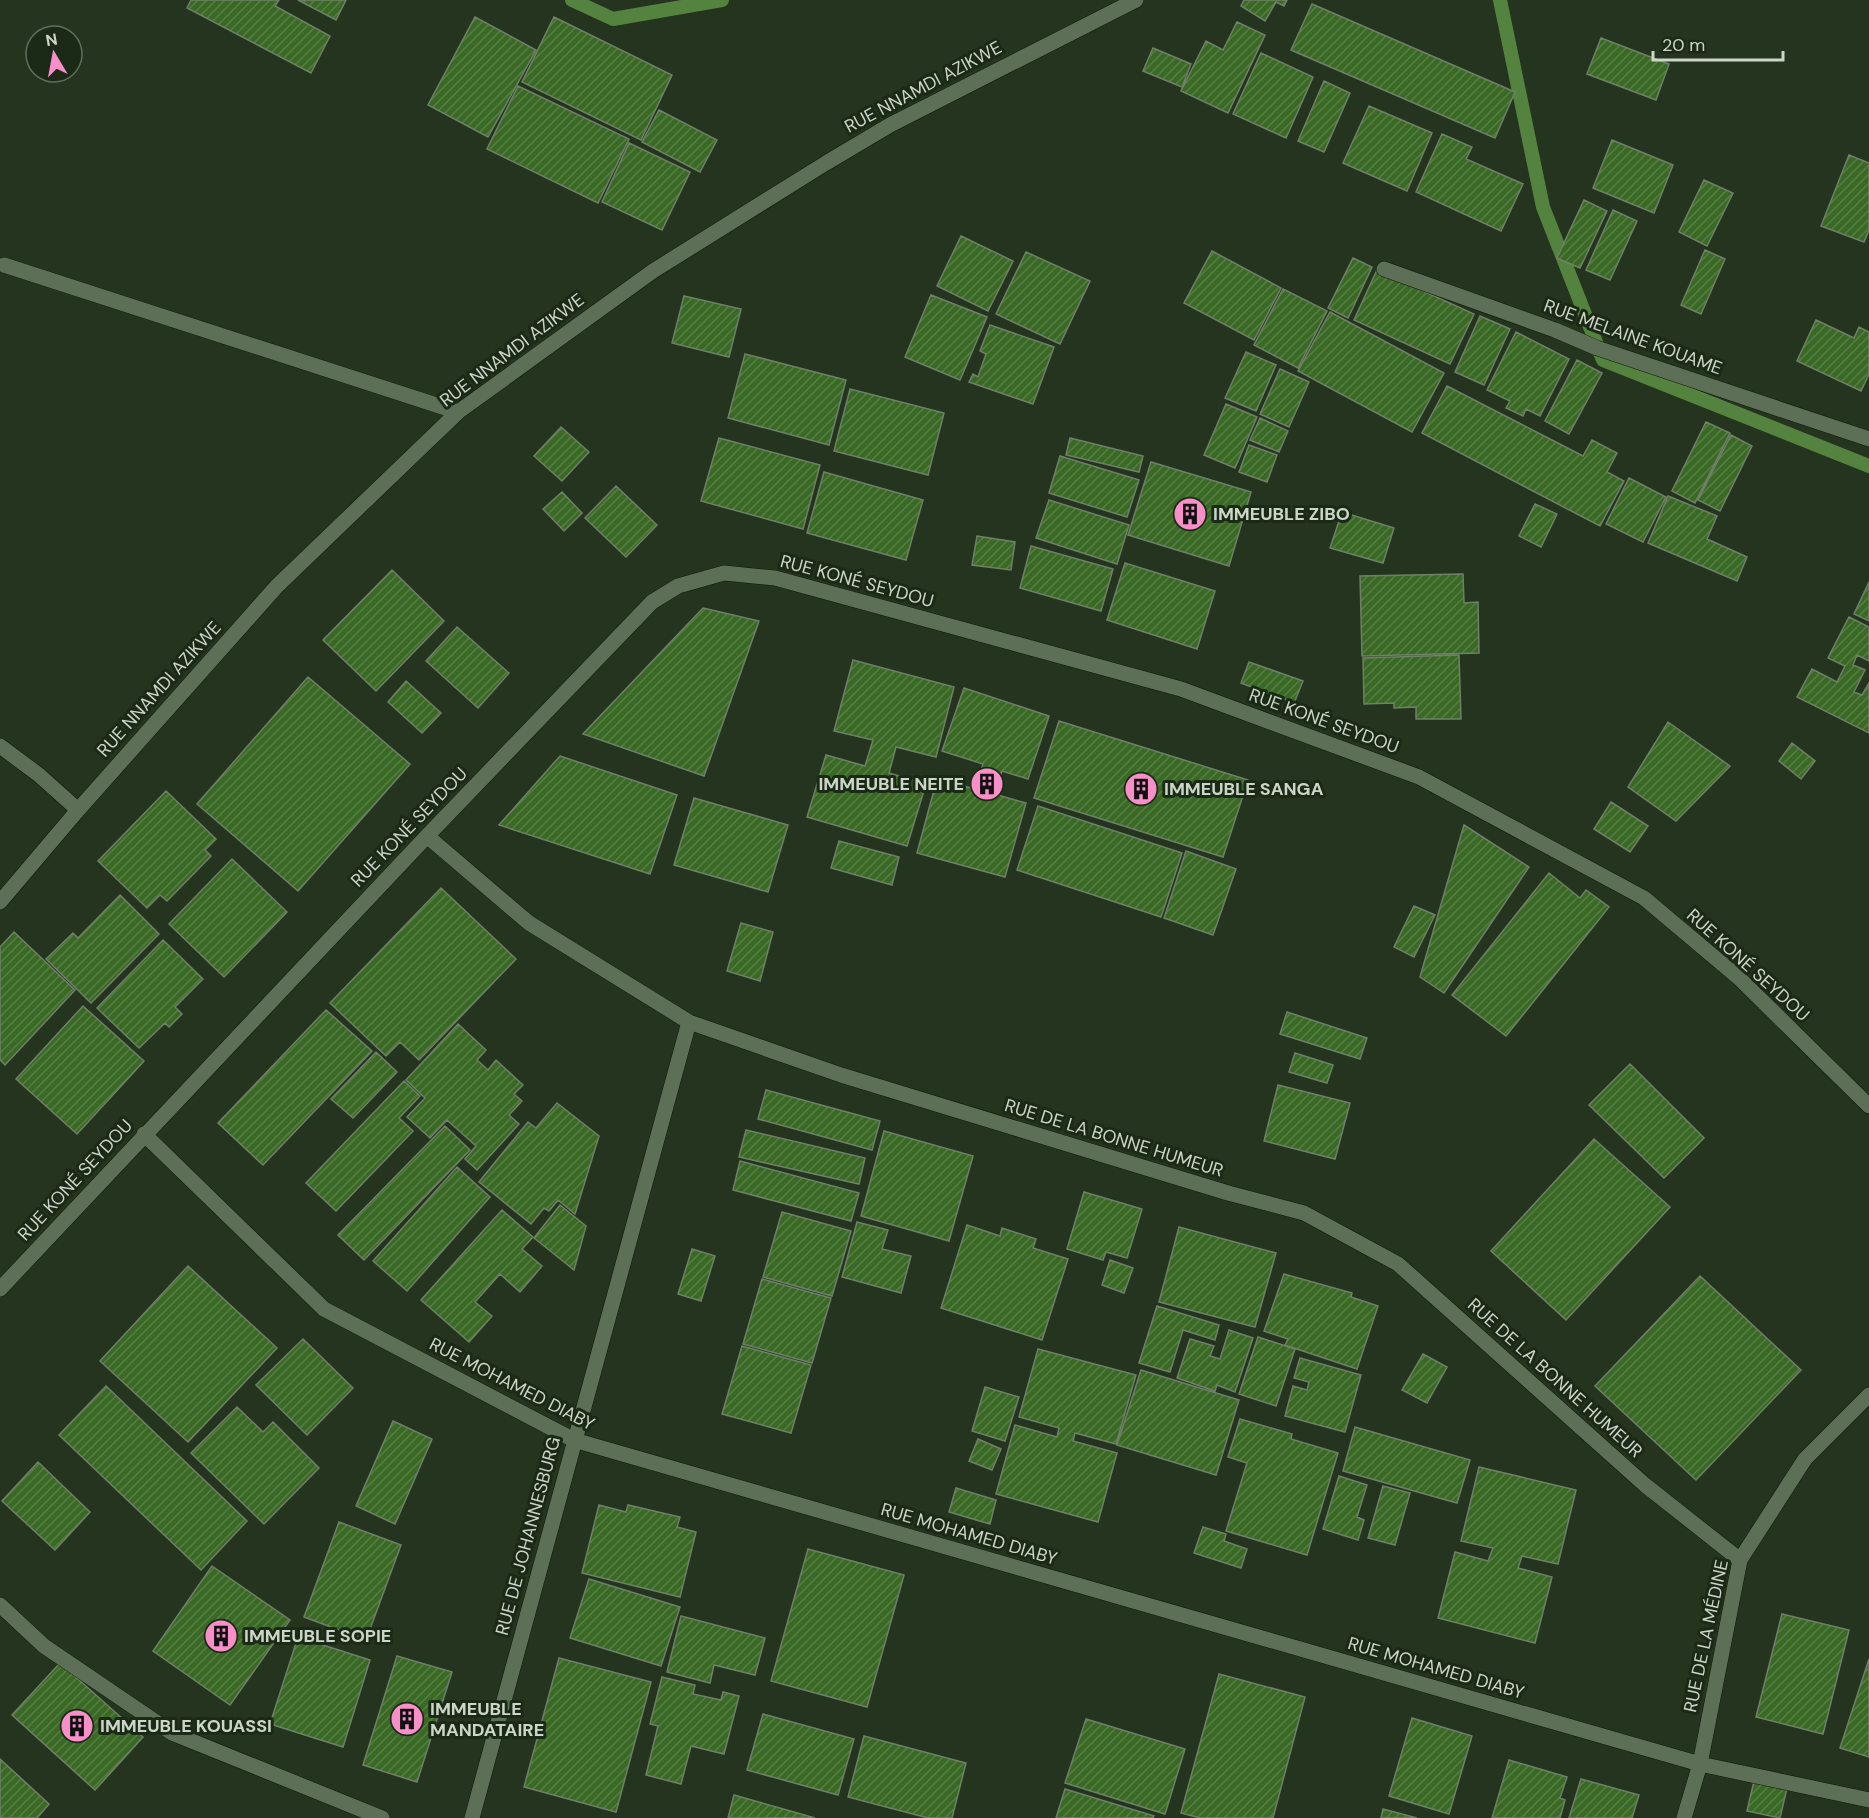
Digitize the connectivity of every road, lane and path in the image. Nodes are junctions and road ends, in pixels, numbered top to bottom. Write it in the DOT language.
graph roads {
  1 [pos="1136,0"];
  2 [pos="4,265"];
  3 [pos="1384,269"];
  4 [pos="458,412"];
  5 [pos="1869,439"];
  6 [pos="0,746"];
  7 [pos="78,810"];
  8 [pos="427,836"];
  9 [pos="0,902"];
  10 [pos="689,1022"];
  11 [pos="1869,1106"];
  12 [pos="144,1134"];
  13 [pos="0,1289"];
  14 [pos="1869,1395"];
  15 [pos="574,1440"];
  16 [pos="1740,1560"];
  17 [pos="0,1605"];
  18 [pos="1700,1764"];
  19 [pos="1869,1800"];
  20 [pos="382,1818"];
  21 [pos="472,1818"];
  22 [pos="1684,1818"];
  1 -- 4 [label="street, RUE NNAMDI AZIKWE"];
  2 -- 4 [label="street"];
  3 -- 5 [label="street, RUE MELAINE KOUAME"];
  4 -- 7 [label="street, RUE NNAMDI AZIKWE"];
  6 -- 7 [label="street"];
  7 -- 9 [label="street, RUE NNAMDI AZIKWE"];
  8 -- 10 [label="street, RUE DE LA BONNE HUMEUR"];
  8 -- 11 [label="street, RUE KONÉ SEYDOU"];
  8 -- 12 [label="street, RUE KONÉ SEYDOU"];
  10 -- 15 [label="street, RUE DE JOHANNESBURG"];
  10 -- 16 [label="street, RUE DE LA BONNE HUMEUR"];
  12 -- 13 [label="street, RUE KONÉ SEYDOU"];
  12 -- 15 [label="street, RUE MOHAMED DIABY"];
  14 -- 16 [label="street, RUE DE LA MÉDINE"];
  15 -- 18 [label="street, RUE MOHAMED DIABY"];
  15 -- 21 [label="street, RUE DE JOHANNESBURG"];
  16 -- 18 [label="street, RUE DE LA MÉDINE"];
  17 -- 20 [label="street"];
  18 -- 19 [label="street, RUE MOHAMED DIABY"];
  18 -- 22 [label="street, RUE DE LA MÉDINE"];
}
